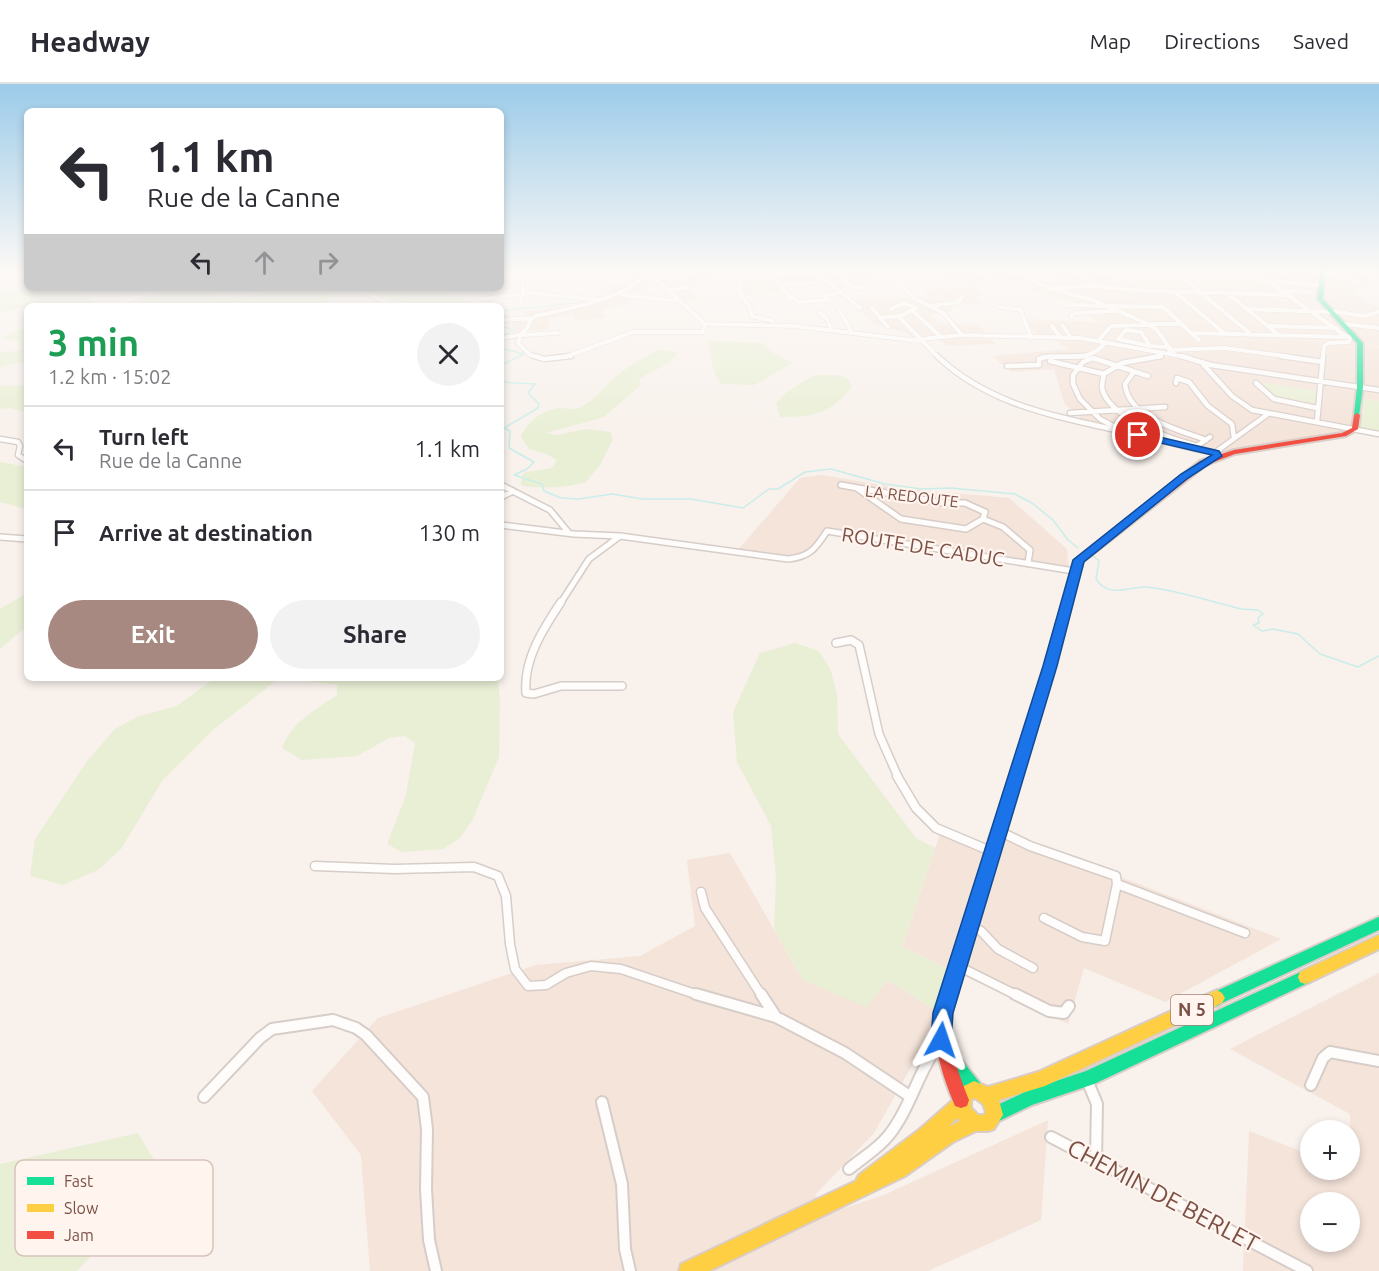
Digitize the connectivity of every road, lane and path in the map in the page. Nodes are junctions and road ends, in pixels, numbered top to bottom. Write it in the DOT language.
graph roads {
  1 [pos="531,325"];
  2 [pos="705,325"];
  3 [pos="767,325"];
  4 [pos="830,325"];
  5 [pos="848,325"];
  6 [pos="907,325"];
  7 [pos="929,325"];
  8 [pos="954,325"];
  9 [pos="1026,325"];
  10 [pos="1123,325"];
  11 [pos="1151,325"];
  12 [pos="1184,325"];
  13 [pos="1215,325"];
  14 [pos="1241,325"];
  15 [pos="794,326"];
  16 [pos="1052,326"];
  17 [pos="1063,326"];
  18 [pos="1268,326"];
  19 [pos="1340,326"];
  20 [pos="1379,328"];
  21 [pos="832,331"];
  22 [pos="852,332"];
  23 [pos="558,333"];
  24 [pos="1192,333"];
  25 [pos="1225,334"];
  26 [pos="521,335"];
  27 [pos="962,335"];
  28 [pos="1252,335"];
  29 [pos="940,336"];
  30 [pos="1280,336"];
  31 [pos="504,338"];
  32 [pos="1031,338"];
  33 [pos="1061,338"];
  34 [pos="1071,338"];
  35 [pos="1349,338"];
  36 [pos="921,340"];
  37 [pos="1199,340"];
  38 [pos="1098,341"];
  39 [pos="1105,343"];
  40 [pos="1150,346"];
  41 [pos="1167,350"];
  42 [pos="1050,361"];
  43 [pos="1323,362"];
  44 [pos="1202,363"];
  45 [pos="1116,365"];
  46 [pos="1007,366"];
  47 [pos="1078,367"];
  48 [pos="1134,372"];
  49 [pos="1104,374"];
  50 [pos="1148,376"];
  51 [pos="1321,381"];
  52 [pos="1176,383"];
  53 [pos="1256,383"];
  54 [pos="1360,387"];
  55 [pos="1379,390"];
  56 [pos="1165,407"];
  57 [pos="1138,408"];
  58 [pos="1317,408"];
  59 [pos="1117,410"];
  60 [pos="1091,411"];
  61 [pos="1070,413"];
  62 [pos="1268,414"];
  63 [pos="1317,422"];
  64 [pos="1138,423"];
  65 [pos="1186,424"];
  66 [pos="1177,429"];
  67 [pos="1355,429"];
  68 [pos="1379,434"];
  69 [pos="1162,436"];
  70 [pos="1234,438"];
  71 [pos="0,439"];
  72 [pos="24,449"];
  73 [pos="18,450"];
  74 [pos="1216,455"];
  75 [pos="24,459"];
  76 [pos="841,485"];
  77 [pos="504,486"];
  78 [pos="858,489"];
  79 [pos="513,491"];
  80 [pos="504,496"];
  81 [pos="983,519"];
  82 [pos="504,525"];
  83 [pos="569,532"];
  84 [pos="620,536"];
  85 [pos="0,537"];
  86 [pos="24,540"];
  87 [pos="1028,563"];
  88 [pos="1074,572"];
  89 [pos="836,643"];
  90 [pos="622,686"];
  91 [pos="999,831"];
  92 [pos="993,852"];
  93 [pos="315,866"];
  94 [pos="1116,880"];
  95 [pos="701,892"];
  96 [pos="1044,918"];
  97 [pos="1379,923"];
  98 [pos="970,925"];
  99 [pos="1245,933"];
  100 [pos="1379,942"];
  101 [pos="958,966"];
  102 [pos="1032,968"];
  103 [pos="1069,1006"];
  104 [pos="776,1017"];
  105 [pos="941,1040"];
  106 [pos="1379,1061"];
  107 [pos="1042,1078"];
  108 [pos="1086,1079"];
  109 [pos="1311,1085"];
  110 [pos="974,1089"];
  111 [pos="987,1095"];
  112 [pos="204,1097"];
  113 [pos="911,1097"];
  114 [pos="602,1102"];
  115 [pos="961,1102"];
  116 [pos="995,1115"];
  117 [pos="975,1123"];
  118 [pos="1051,1137"];
  119 [pos="1096,1159"];
  120 [pos="849,1169"];
  121 [pos="856,1189"];
  122 [pos="436,1271"];
  123 [pos="630,1271"];
  124 [pos="688,1271"];
  125 [pos="1307,1271"];
  1 -- 26 [label="street"];
  2 -- 26 [label="street"];
  3 -- 15 [label="street"];
  4 -- 21 [label="street"];
  5 -- 22 [label="street"];
  6 -- 36 [label="street"];
  7 -- 29 [label="street"];
  8 -- 27 [label="street"];
  9 -- 32 [label="street"];
  10 -- 38 [label="street"];
  11 -- 41 [label="street"];
  12 -- 24 [label="street"];
  13 -- 25 [label="street"];
  14 -- 28 [label="street"];
  15 -- 21 [label="street"];
  16 -- 33 [label="street"];
  17 -- 34 [label="street"];
  18 -- 19 [label="street"];
  18 -- 30 [label="street"];
  19 -- 20 [label="street"];
  19 -- 35 [label="street"];
  19 -- 54 [label="main road"];
  21 -- 22 [label="street"];
  22 -- 36 [label="street"];
  23 -- 26 [label="street"];
  24 -- 25 [label="street"];
  24 -- 37 [label="street"];
  25 -- 28 [label="street"];
  26 -- 31 [label="street"];
  27 -- 29 [label="street"];
  27 -- 32 [label="street"];
  28 -- 30 [label="street"];
  29 -- 36 [label="street"];
  30 -- 35 [label="street"];
  32 -- 33 [label="street"];
  33 -- 34 [label="street"];
  34 -- 38 [label="street"];
  35 -- 43 [label="street"];
  36 -- 74 [label="street"];
  38 -- 39 [label="street"];
  39 -- 41 [label="street"];
  39 -- 46 [label="street"];
  40 -- 40 [label="street"];
  40 -- 41 [label="street"];
  41 -- 43 [label="street"];
  41 -- 44 [label="street"];
  41 -- 45 [label="street"];
  42 -- 47 [label="street"];
  43 -- 51 [label="street"];
  44 -- 51 [label="street"];
  44 -- 62 [label="street"];
  45 -- 47 [label="street"];
  45 -- 48 [label="street"];
  45 -- 49 [label="street"];
  47 -- 49 [label="street"];
  47 -- 60 [label="street"];
  48 -- 50 [label="street"];
  48 -- 57 [label="street"];
  49 -- 59 [label="street"];
  51 -- 54 [label="street"];
  51 -- 58 [label="street"];
  52 -- 70 [label="street"];
  53 -- 58 [label="street"];
  54 -- 55 [label="street"];
  54 -- 67 [label="main road"];
  56 -- 57 [label="street"];
  57 -- 59 [label="street"];
  57 -- 66 [label="street"];
  58 -- 63 [label="street"];
  59 -- 60 [label="street"];
  59 -- 64 [label="street"];
  60 -- 61 [label="street"];
  60 -- 64 [label="street"];
  62 -- 63 [label="street"];
  62 -- 70 [label="street"];
  63 -- 67 [label="street"];
  64 -- 69 [label="street"];
  65 -- 66 [label="street"];
  66 -- 69 [label="street"];
  66 -- 69 [label="street"];
  67 -- 68 [label="street"];
  67 -- 74 [label="main road"];
  70 -- 74 [label="street"];
  71 -- 73 [label="street"];
  72 -- 73 [label="street"];
  73 -- 75 [label="street"];
  74 -- 88 [label="main road"];
  76 -- 78 [label="street"];
  77 -- 79 [label="street"];
  78 -- 81 [label="street, LA REDOUTE"];
  78 -- 81 [label="street, LA REDOUTE"];
  79 -- 80 [label="street"];
  79 -- 83 [label="street"];
  81 -- 87 [label="street, LA REDOUTE"];
  82 -- 83 [label="street, ROUTE DE CADUC"];
  83 -- 84 [label="street, ROUTE DE CADUC"];
  84 -- 87 [label="street, ROUTE DE CADUC"];
  84 -- 90 [label="street"];
  85 -- 86 [label="street"];
  87 -- 88 [label="street, ROUTE DE CADUC"];
  88 -- 91 [label="main road"];
  89 -- 92 [label="street"];
  91 -- 92 [label="main road"];
  91 -- 94 [label="street"];
  92 -- 98 [label="main road"];
  93 -- 104 [label="street"];
  94 -- 96 [label="street"];
  94 -- 99 [label="street"];
  95 -- 104 [label="street"];
  97 -- 107 [label="main road, N 5"];
  98 -- 101 [label="main road"];
  98 -- 102 [label="street"];
  100 -- 108 [label="main road, N 5"];
  101 -- 103 [label="street"];
  101 -- 105 [label="main road"];
  104 -- 113 [label="street"];
  105 -- 110 [label="main road"];
  105 -- 113 [label="street"];
  105 -- 115 [label="main road"];
  106 -- 109 [label="street"];
  107 -- 108 [label="main road"];
  107 -- 111 [label="main road, N 5"];
  108 -- 116 [label="main road, N 5"];
  108 -- 119 [label="street"];
  110 -- 111 [label="main road"];
  110 -- 115 [label="main road, N 5"];
  111 -- 116 [label="main road"];
  112 -- 122 [label="street"];
  113 -- 120 [label="street"];
  114 -- 123 [label="street"];
  115 -- 117 [label="main road"];
  115 -- 121 [label="main road, N 5"];
  116 -- 117 [label="main road, N 5"];
  117 -- 121 [label="main road, N 5"];
  118 -- 119 [label="street, CHEMIN DE BERLET"];
  119 -- 125 [label="street, CHEMIN DE BERLET"];
  121 -- 124 [label="main road, N 5"];
}
